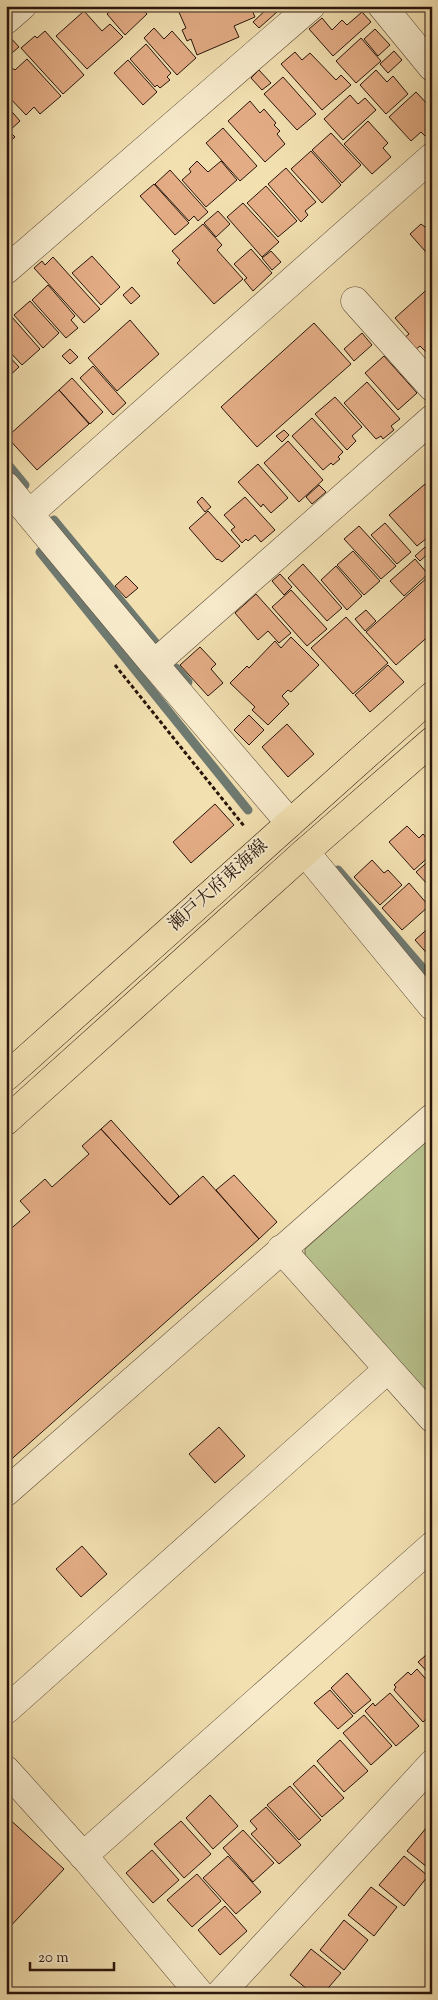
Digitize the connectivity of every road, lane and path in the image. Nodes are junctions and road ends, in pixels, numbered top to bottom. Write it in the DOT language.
graph roads {
  1 [pos="22,6"];
  2 [pos="311,6"];
  3 [pos="382,6"];
  4 [pos="6,20"];
  5 [pos="432,67"];
  6 [pos="432,157"];
  7 [pos="6,270"];
  8 [pos="355,301"];
  9 [pos="432,387"];
  10 [pos="432,419"];
  11 [pos="6,486"];
  12 [pos="29,514"];
  13 [pos="154,664"];
  14 [pos="432,696"];
  15 [pos="432,741"];
  16 [pos="290,823"];
  17 [pos="305,852"];
  18 [pos="432,1006"];
  19 [pos="6,1077"];
  20 [pos="432,1118"];
  21 [pos="6,1121"];
  22 [pos="281,1249"];
  23 [pos="388,1369"];
  24 [pos="432,1418"];
  25 [pos="6,1492"];
  26 [pos="432,1546"];
  27 [pos="6,1710"];
  28 [pos="432,1764"];
  29 [pos="6,1770"];
  30 [pos="83,1856"];
  31 [pos="200,1994"];
  32 [pos="220,1994"];
  1 -- 4 [label="street"];
  2 -- 7 [label="street"];
  3 -- 5 [label="street"];
  6 -- 12 [label="street"];
  8 -- 9 [label="street"];
  10 -- 13 [label="street"];
  11 -- 12 [label="street"];
  12 -- 13 [label="street"];
  13 -- 16 [label="street"];
  14 -- 16 [label="main road, 瀬戸大府東海線"];
  15 -- 17 [label="main road, 瀬戸大府東海線"];
  16 -- 19 [label="main road, 瀬戸大府東海線"];
  17 -- 18 [label="street"];
  17 -- 21 [label="main road, 瀬戸大府東海線"];
  20 -- 22 [label="street"];
  22 -- 23 [label="street"];
  22 -- 25 [label="street"];
  23 -- 24 [label="street"];
  23 -- 27 [label="street"];
  26 -- 30 [label="street"];
  28 -- 32 [label="street"];
  29 -- 30 [label="street"];
  30 -- 31 [label="street"];
}
